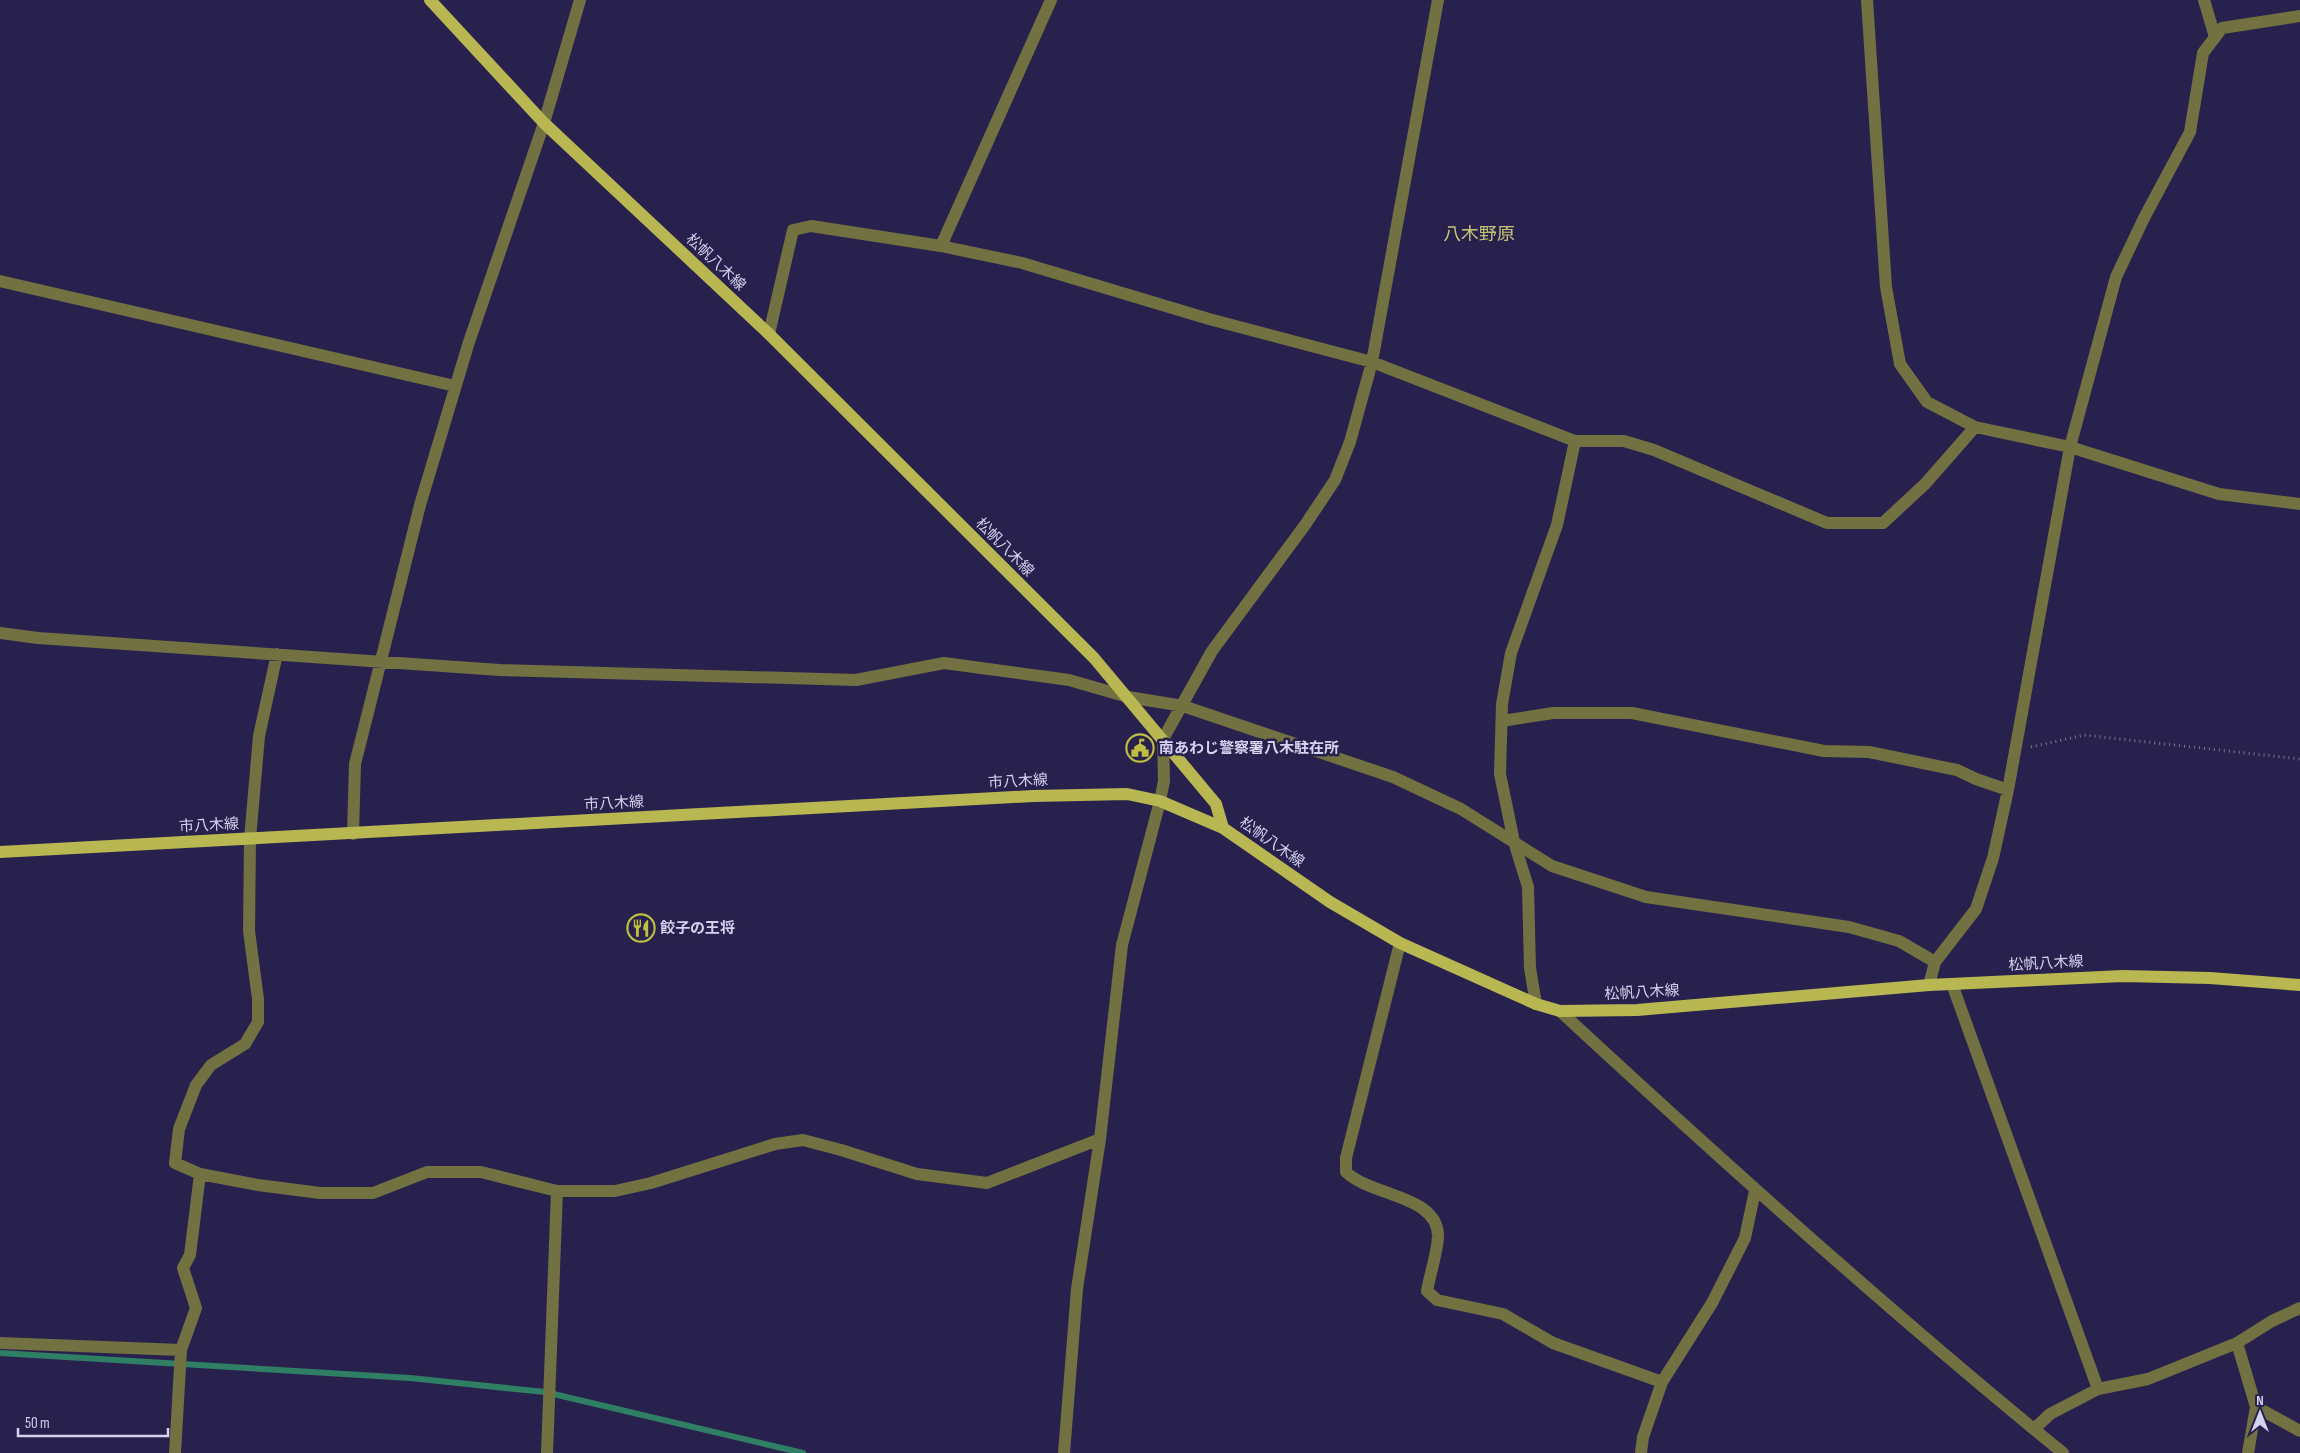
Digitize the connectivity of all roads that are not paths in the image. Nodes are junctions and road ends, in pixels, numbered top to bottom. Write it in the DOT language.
graph roads {
  1 [pos="430,0"];
  2 [pos="580,0"];
  3 [pos="1052,0"];
  4 [pos="1438,0"];
  5 [pos="1867,0"];
  6 [pos="2204,0"];
  7 [pos="2300,16"];
  8 [pos="2215,38"];
  9 [pos="544,123"];
  10 [pos="941,246"];
  11 [pos="0,280"];
  12 [pos="769,334"];
  13 [pos="1372,362"];
  14 [pos="455,386"];
  15 [pos="1975,426"];
  16 [pos="1575,440"];
  17 [pos="2070,447"];
  18 [pos="2300,504"];
  19 [pos="0,634"];
  20 [pos="276,654"];
  21 [pos="380,661"];
  22 [pos="1128,698"];
  23 [pos="1183,706"];
  24 [pos="1502,721"];
  25 [pos="1163,739"];
  26 [pos="2008,790"];
  27 [pos="1160,801"];
  28 [pos="1223,828"];
  29 [pos="353,834"];
  30 [pos="250,839"];
  31 [pos="1514,842"];
  32 [pos="0,852"];
  33 [pos="1400,943"];
  34 [pos="1934,962"];
  35 [pos="1952,984"];
  36 [pos="1929,985"];
  37 [pos="2300,985"];
  38 [pos="1536,1004"];
  39 [pos="1560,1011"];
  40 [pos="1100,1138"];
  41 [pos="200,1174"];
  42 [pos="557,1191"];
  43 [pos="1755,1191"];
  44 [pos="2300,1308"];
  45 [pos="0,1343"];
  46 [pos="2237,1343"];
  47 [pos="181,1350"];
  48 [pos="1662,1382"];
  49 [pos="2098,1389"];
  50 [pos="2256,1407"];
  51 [pos="2034,1430"];
  52 [pos="2300,1431"];
  53 [pos="175,1453"];
  54 [pos="548,1453"];
  55 [pos="1064,1453"];
  56 [pos="1641,1453"];
  57 [pos="2063,1453"];
  58 [pos="2248,1453"];
  1 -- 9 [label="main road, 松帆八木線"];
  2 -- 9 [label="street"];
  3 -- 10 [label="street"];
  4 -- 13 [label="street"];
  5 -- 15 [label="street"];
  6 -- 8 [label="street"];
  7 -- 8 [label="street"];
  8 -- 17 [label="street"];
  9 -- 12 [label="main road, 松帆八木線"];
  9 -- 14 [label="street"];
  10 -- 12 [label="street"];
  10 -- 13 [label="street"];
  11 -- 14 [label="street"];
  12 -- 22 [label="main road, 松帆八木線"];
  13 -- 16 [label="street"];
  13 -- 23 [label="street"];
  14 -- 21 [label="street"];
  15 -- 16 [label="street"];
  15 -- 17 [label="street"];
  16 -- 24 [label="street"];
  17 -- 18 [label="street"];
  17 -- 26 [label="street"];
  19 -- 20 [label="street"];
  20 -- 21 [label="street"];
  20 -- 30 [label="street"];
  21 -- 22 [label="street"];
  21 -- 29 [label="street"];
  22 -- 23 [label="street"];
  22 -- 25 [label="main road, 松帆八木線"];
  23 -- 25 [label="street"];
  23 -- 31 [label="street"];
  24 -- 26 [label="street"];
  24 -- 31 [label="street"];
  25 -- 27 [label="street"];
  25 -- 28 [label="main road, 松帆八木線"];
  26 -- 34 [label="street"];
  27 -- 28 [label="main road, 市八木線"];
  27 -- 29 [label="main road, 市八木線"];
  27 -- 40 [label="street"];
  28 -- 33 [label="main road, 松帆八木線"];
  29 -- 30 [label="main road, 市八木線"];
  30 -- 32 [label="main road, 市八木線"];
  30 -- 41 [label="street"];
  31 -- 34 [label="street"];
  31 -- 38 [label="street"];
  33 -- 38 [label="main road, 松帆八木線"];
  33 -- 48 [label="street"];
  34 -- 36 [label="street"];
  35 -- 36 [label="main road, 松帆八木線"];
  35 -- 37 [label="main road, 松帆八木線"];
  35 -- 49 [label="street"];
  36 -- 39 [label="main road, 松帆八木線"];
  38 -- 39 [label="main road, 松帆八木線"];
  39 -- 43 [label="street"];
  40 -- 42 [label="street"];
  40 -- 55 [label="street"];
  41 -- 42 [label="street"];
  41 -- 47 [label="street"];
  42 -- 54 [label="street"];
  43 -- 48 [label="street"];
  43 -- 51 [label="street"];
  44 -- 46 [label="street"];
  45 -- 47 [label="street"];
  46 -- 49 [label="street"];
  46 -- 50 [label="street"];
  47 -- 53 [label="street"];
  48 -- 56 [label="street"];
  49 -- 51 [label="street"];
  50 -- 52 [label="street"];
  50 -- 58 [label="street"];
  51 -- 57 [label="street"];
}
